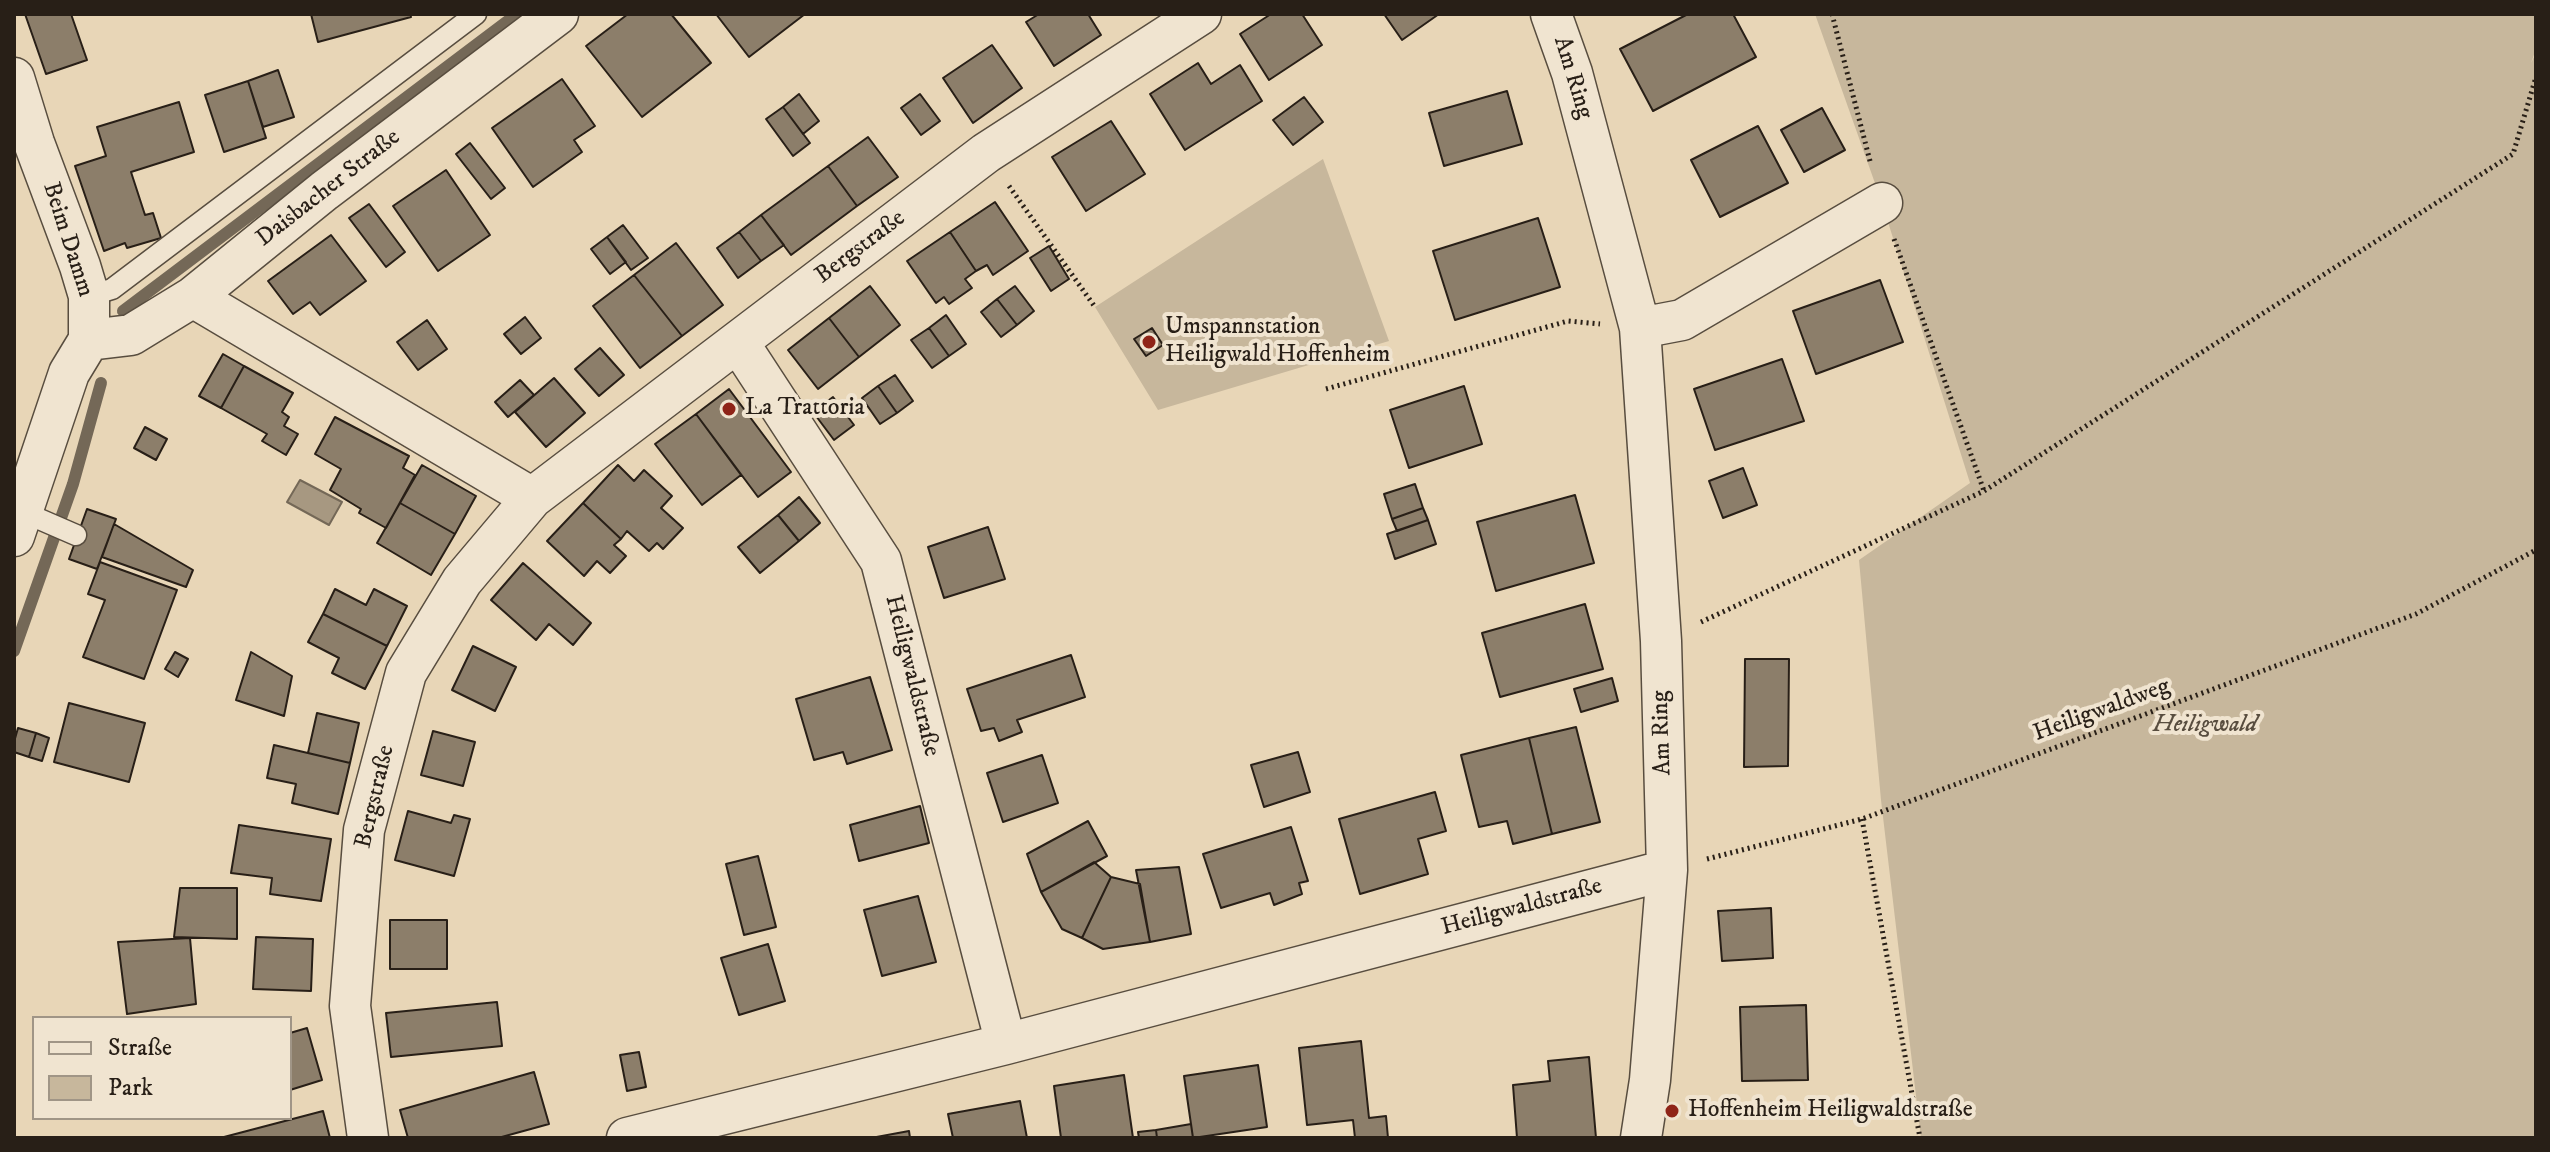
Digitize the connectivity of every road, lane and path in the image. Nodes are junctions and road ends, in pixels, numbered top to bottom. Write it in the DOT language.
graph roads {
  1 [pos="476,14"];
  2 [pos="558,14"];
  3 [pos="1201,14"];
  4 [pos="1551,14"];
  5 [pos="1832,14"];
  6 [pos="2536,77"];
  7 [pos="14,78"];
  8 [pos="986,153"];
  9 [pos="1882,203"];
  10 [pos="89,296"];
  11 [pos="193,297"];
  12 [pos="1095,307"];
  13 [pos="1640,328"];
  14 [pos="89,340"];
  15 [pos="738,342"];
  16 [pos="1326,389"];
  17 [pos="1984,491"];
  18 [pos="532,498"];
  19 [pos="25,522"];
  20 [pos="73,534"];
  21 [pos="2536,550"];
  22 [pos="1661,641"];
  23 [pos="1862,819"];
  24 [pos="1667,870"];
  25 [pos="1006,1044"];
  26 [pos="368,1138"];
  27 [pos="627,1138"];
  28 [pos="1641,1138"];
  29 [pos="1920,1138"];
  1 -- 10 [label="lane, Daisbacher Straße"];
  2 -- 11 [label="street, Daisbacher Straße"];
  3 -- 8 [label="street, Bergstraße"];
  4 -- 13 [label="street, Am Ring"];
  5 -- 9 [label="path"];
  6 -- 17 [label="path"];
  7 -- 10 [label="street, Beim Damm"];
  8 -- 12 [label="path"];
  8 -- 15 [label="street, Bergstraße"];
  9 -- 13 [label="street"];
  9 -- 17 [label="path"];
  10 -- 14 [label="street, Beim Damm"];
  11 -- 14 [label="street, Daisbacher Straße"];
  11 -- 18 [label="street"];
  13 -- 16 [label="path"];
  13 -- 22 [label="street, Am Ring"];
  14 -- 19 [label="street"];
  15 -- 18 [label="street, Bergstraße"];
  15 -- 25 [label="street, Heiligwaldstraße"];
  17 -- 22 [label="path"];
  18 -- 26 [label="street, Bergstraße"];
  19 -- 20 [label="lane"];
  21 -- 23 [label="path, Heiligwaldweg"];
  22 -- 24 [label="street, Am Ring"];
  23 -- 24 [label="path, Heiligwaldweg"];
  23 -- 29 [label="path"];
  24 -- 25 [label="street, Heiligwaldstraße"];
  24 -- 28 [label="street, Am Ring"];
  25 -- 27 [label="street, Heiligwaldstraße"];
}
